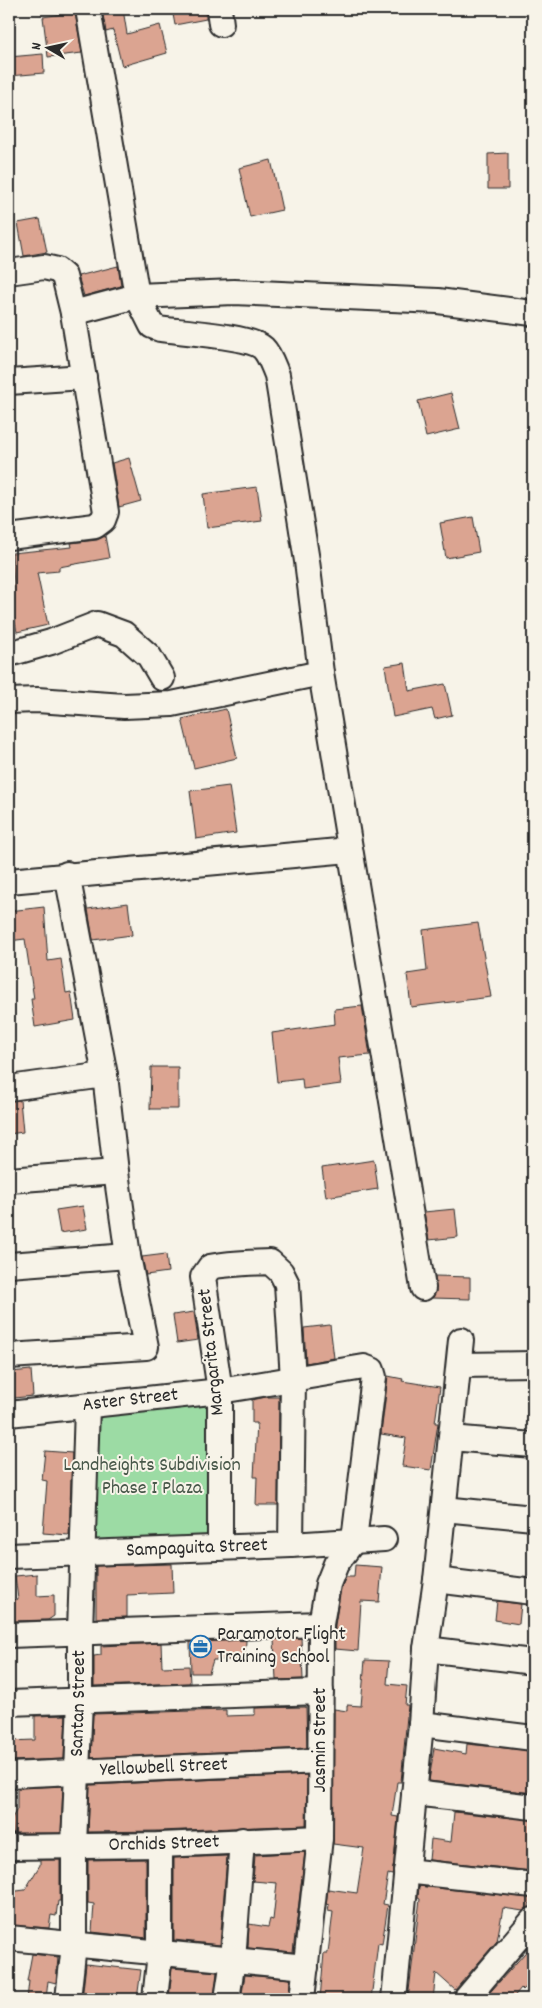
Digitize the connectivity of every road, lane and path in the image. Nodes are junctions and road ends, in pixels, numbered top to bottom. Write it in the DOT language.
graph roads {
  1 [pos="88,9"];
  2 [pos="9,272"];
  3 [pos="137,296"];
  4 [pos="73,313"];
  5 [pos="532,313"];
  6 [pos="84,376"];
  7 [pos="9,382"];
  8 [pos="9,537"];
  9 [pos="9,654"];
  10 [pos="321,674"];
  11 [pos="162,678"];
  12 [pos="9,701"];
  13 [pos="349,850"];
  14 [pos="67,874"];
  15 [pos="9,881"];
  16 [pos="105,1075"];
  17 [pos="9,1088"];
  18 [pos="116,1172"];
  19 [pos="9,1180"];
  20 [pos="128,1256"];
  21 [pos="9,1265"];
  22 [pos="422,1288"];
  23 [pos="462,1340"];
  24 [pos="9,1356"];
  25 [pos="533,1364"];
  26 [pos="459,1365"];
  27 [pos="372,1370"];
  28 [pos="293,1378"];
  29 [pos="220,1391"];
  30 [pos="87,1406"];
  31 [pos="9,1414"];
  32 [pos="450,1438"];
  33 [pos="533,1445"];
  34 [pos="444,1508"];
  35 [pos="533,1518"];
  36 [pos="384,1539"];
  37 [pos="354,1540"];
  38 [pos="291,1545"];
  39 [pos="220,1548"];
  40 [pos="84,1554"];
  41 [pos="9,1556"];
  42 [pos="436,1580"];
  43 [pos="533,1592"];
  44 [pos="322,1624"];
  45 [pos="80,1632"];
  46 [pos="9,1635"];
  47 [pos="426,1648"];
  48 [pos="533,1662"];
  49 [pos="321,1692"];
  50 [pos="80,1700"];
  51 [pos="9,1703"];
  52 [pos="421,1724"];
  53 [pos="533,1738"];
  54 [pos="320,1762"];
  55 [pos="77,1774"];
  56 [pos="9,1775"];
  57 [pos="414,1793"];
  58 [pos="533,1807"];
  59 [pos="320,1838"];
  60 [pos="242,1840"];
  61 [pos="74,1845"];
  62 [pos="160,1845"];
  63 [pos="9,1847"];
  64 [pos="406,1871"];
  65 [pos="533,1885"];
  66 [pos="533,1920"];
  67 [pos="9,1938"];
  68 [pos="74,1946"];
  69 [pos="160,1953"];
  70 [pos="232,1960"];
  71 [pos="306,1967"];
  72 [pos="68,1999"];
  73 [pos="154,1999"];
  74 [pos="228,1999"];
  75 [pos="302,1999"];
  76 [pos="394,1999"];
  77 [pos="466,1999"];
  1 -- 3 [label="street"];
  2 -- 4 [label="street"];
  3 -- 4 [label="street"];
  3 -- 5 [label="street"];
  3 -- 10 [label="street"];
  4 -- 6 [label="street"];
  6 -- 7 [label="street"];
  6 -- 8 [label="street"];
  9 -- 11 [label="street"];
  10 -- 12 [label="street"];
  10 -- 13 [label="street"];
  13 -- 14 [label="street"];
  13 -- 22 [label="street"];
  14 -- 15 [label="street"];
  14 -- 16 [label="street"];
  16 -- 17 [label="street"];
  16 -- 18 [label="street"];
  18 -- 19 [label="street"];
  18 -- 20 [label="street"];
  20 -- 21 [label="street"];
  20 -- 24 [label="street"];
  23 -- 26 [label="street"];
  25 -- 26 [label="street"];
  26 -- 32 [label="street"];
  27 -- 28 [label="street, Aster Street"];
  27 -- 37 [label="street, Jasmin Street"];
  28 -- 29 [label="street, Aster Street"];
  28 -- 29 [label="street, Margarita Street"];
  28 -- 38 [label="street, Margarita Street"];
  29 -- 30 [label="street, Aster Street"];
  29 -- 39 [label="street, Margarita Street"];
  30 -- 31 [label="street, Aster Street"];
  30 -- 40 [label="street, Santan Street"];
  32 -- 33 [label="street"];
  32 -- 34 [label="street"];
  34 -- 35 [label="street"];
  34 -- 42 [label="street"];
  36 -- 37 [label="street, Sampaguita Street"];
  37 -- 38 [label="street, Sampaguita Street"];
  37 -- 44 [label="street, Jasmin Street"];
  38 -- 39 [label="street, Sampaguita Street"];
  39 -- 40 [label="street, Sampaguita Street"];
  40 -- 41 [label="street, Sampaguita Street"];
  40 -- 45 [label="street, Santan Street"];
  42 -- 43 [label="street"];
  42 -- 47 [label="street"];
  44 -- 45 [label="street"];
  44 -- 49 [label="street, Jasmin Street"];
  45 -- 46 [label="street"];
  45 -- 50 [label="street, Santan Street"];
  47 -- 48 [label="street"];
  47 -- 52 [label="street"];
  49 -- 50 [label="street"];
  49 -- 54 [label="street, Jasmin Street"];
  50 -- 51 [label="street"];
  50 -- 55 [label="street, Santan Street"];
  52 -- 53 [label="street"];
  52 -- 57 [label="street"];
  54 -- 55 [label="street, Yellowbell Street"];
  54 -- 59 [label="street, Jasmin Street"];
  55 -- 56 [label="street, Yellowbell Street"];
  55 -- 61 [label="street, Santan Street"];
  57 -- 58 [label="street"];
  57 -- 64 [label="street"];
  59 -- 60 [label="street, Orchids Street"];
  59 -- 71 [label="street, Jasmin Street"];
  60 -- 62 [label="street, Orchids Street"];
  60 -- 70 [label="street"];
  61 -- 62 [label="street, Orchids Street"];
  61 -- 63 [label="street, Orchids Street"];
  61 -- 68 [label="street, Santan Street"];
  62 -- 69 [label="street"];
  64 -- 65 [label="street"];
  64 -- 76 [label="street"];
  66 -- 77 [label="street"];
  67 -- 68 [label="street"];
  68 -- 69 [label="street"];
  68 -- 72 [label="street, Santan Street"];
  69 -- 70 [label="street"];
  69 -- 73 [label="street"];
  70 -- 71 [label="street"];
  70 -- 74 [label="street"];
  71 -- 75 [label="street, Jasmin Street"];
}
